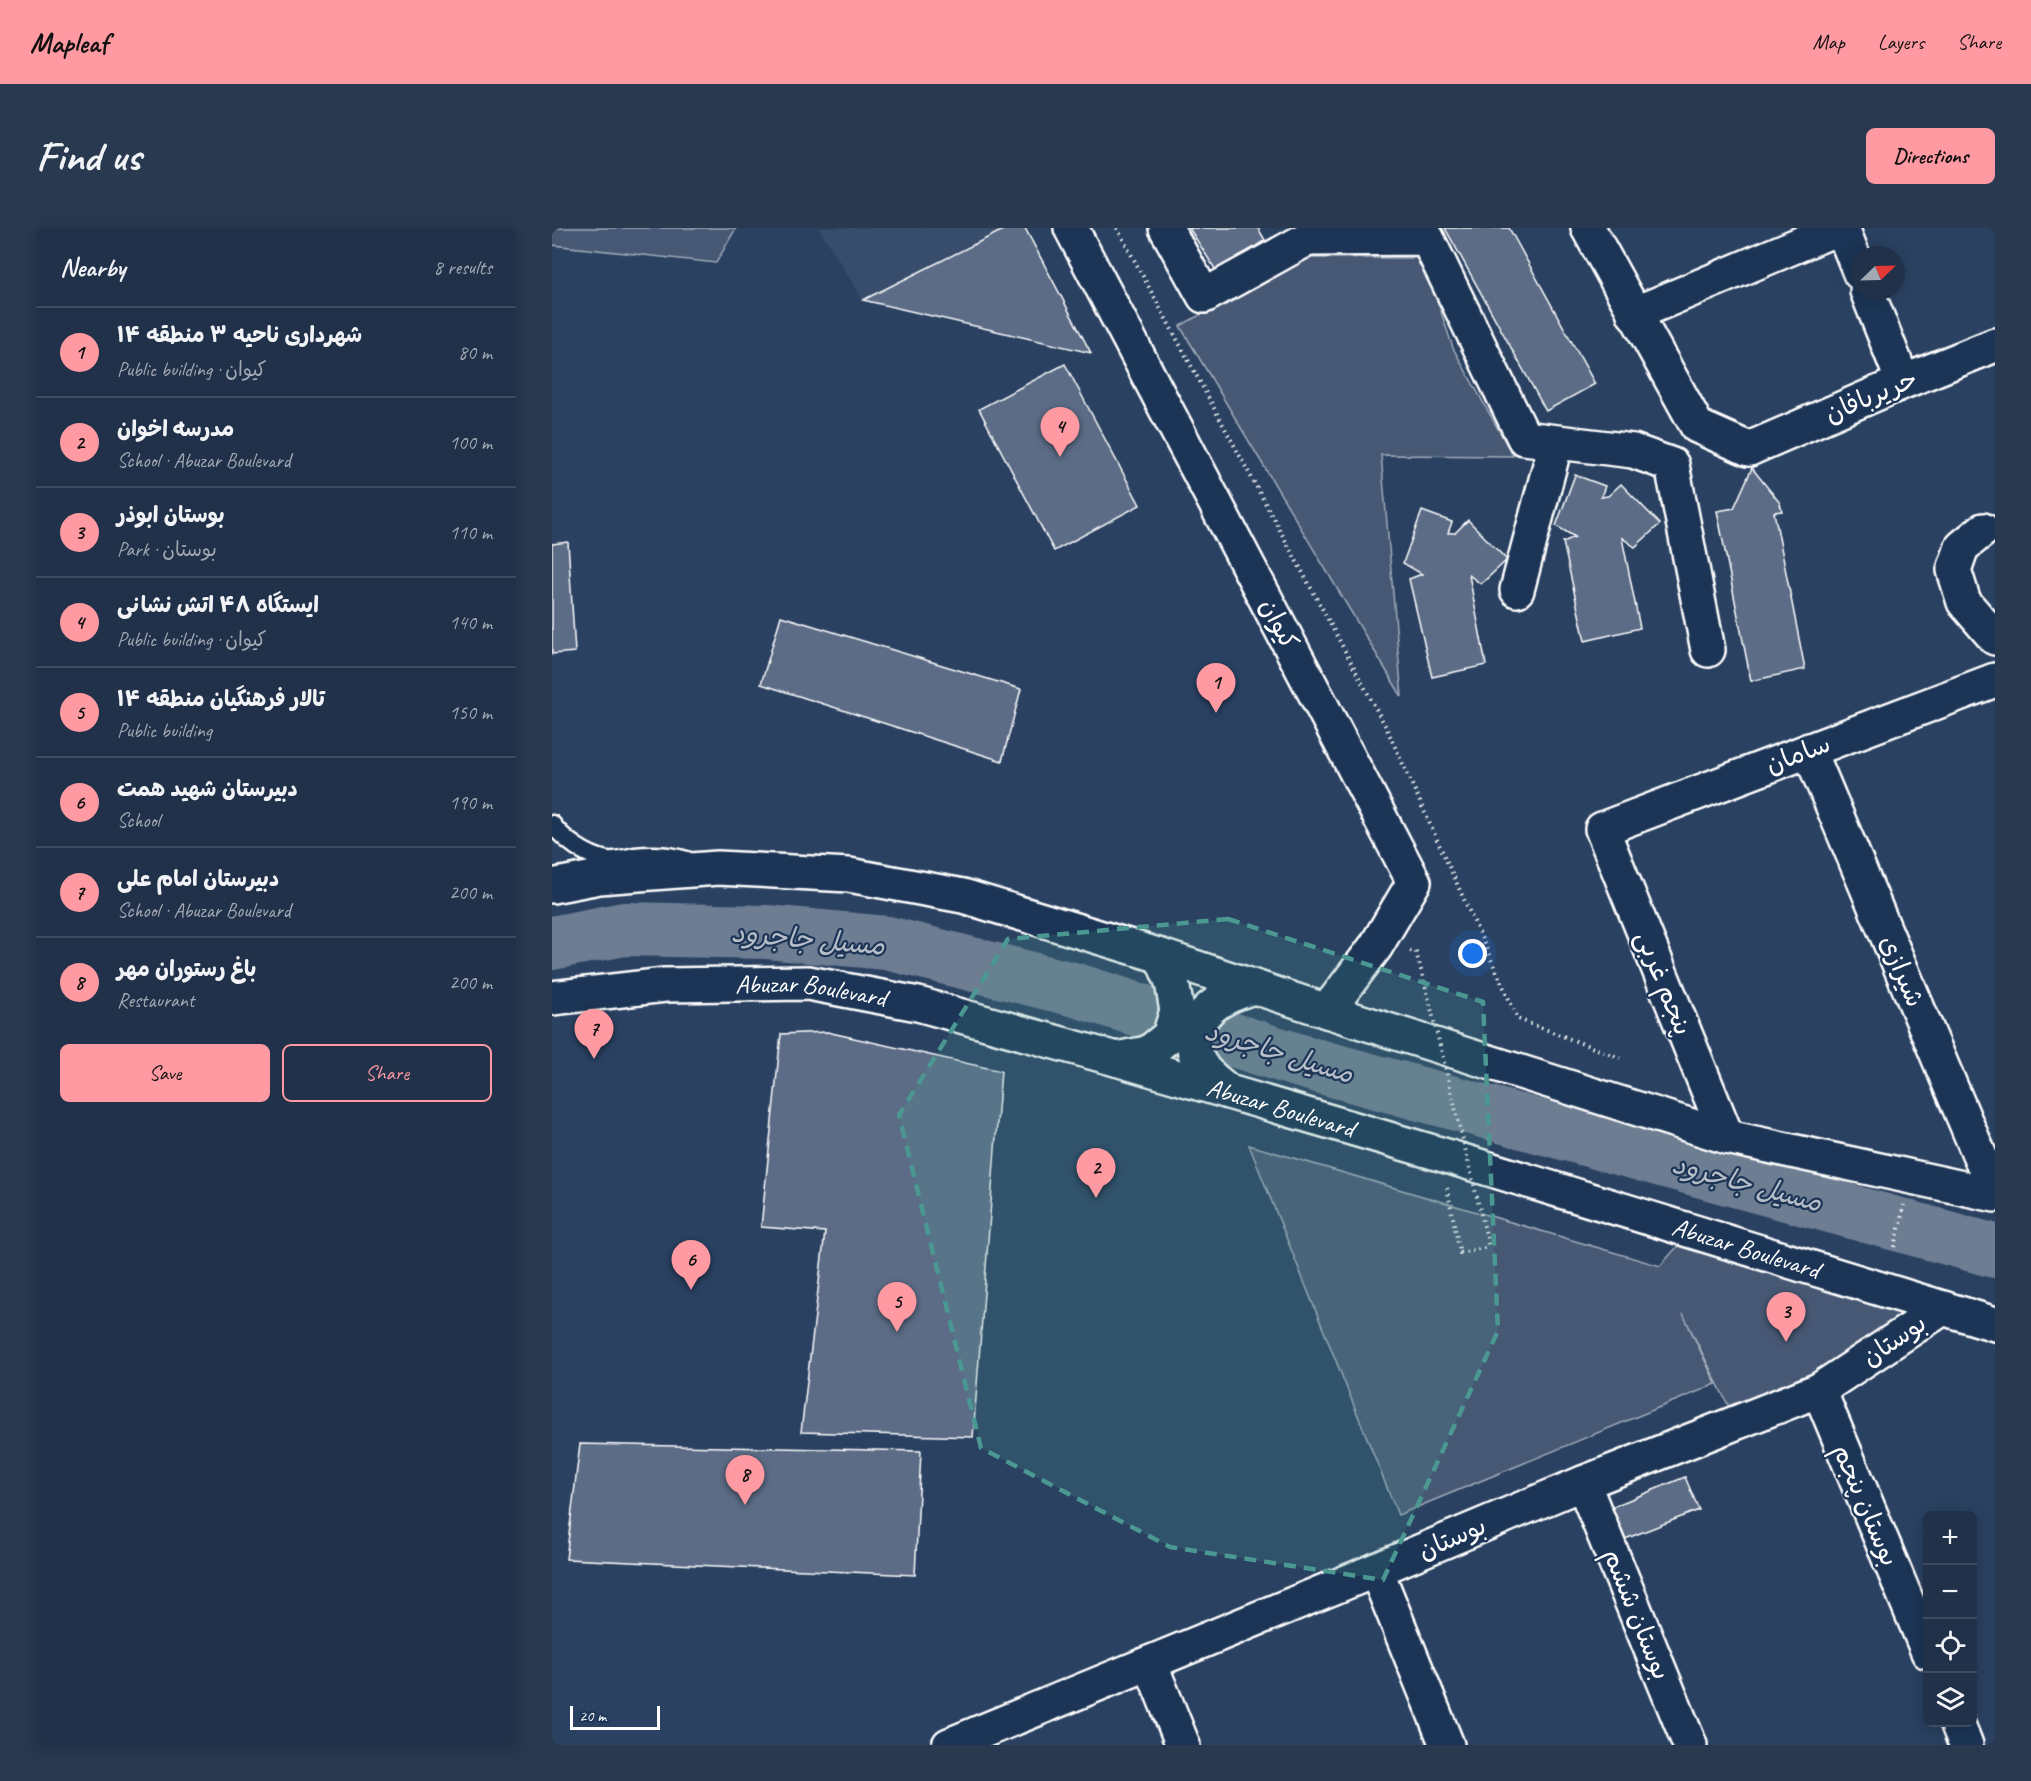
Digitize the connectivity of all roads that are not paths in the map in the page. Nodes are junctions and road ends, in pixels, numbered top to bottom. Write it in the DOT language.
graph roads {
  1 [pos="1071,228"];
  2 [pos="1166,228"];
  3 [pos="1588,228"];
  4 [pos="1840,228"];
  5 [pos="1305,234"];
  6 [pos="1851,253"];
  7 [pos="1871,300"];
  8 [pos="1634,314"];
  9 [pos="1995,345"];
  10 [pos="1903,382"];
  11 [pos="1556,442"];
  12 [pos="1989,528"];
  13 [pos="1517,590"];
  14 [pos="1995,638"];
  15 [pos="1708,651"];
  16 [pos="1995,680"];
  17 [pos="1809,750"];
  18 [pos="552,824"];
  19 [pos="1602,829"];
  20 [pos="716,868"];
  21 [pos="552,886"];
  22 [pos="1161,956"];
  23 [pos="1253,987"];
  24 [pos="552,998"];
  25 [pos="1327,1011"];
  26 [pos="1116,1059"];
  27 [pos="1229,1092"];
  28 [pos="1727,1137"];
  29 [pos="1995,1193"];
  30 [pos="1943,1308"];
  31 [pos="1995,1324"];
  32 [pos="1819,1390"];
  33 [pos="1583,1483"];
  34 [pos="1376,1570"];
  35 [pos="1923,1640"];
  36 [pos="1150,1663"];
  37 [pos="1959,1727"];
  38 [pos="949,1745"];
  39 [pos="1183,1745"];
  40 [pos="1447,1745"];
  41 [pos="1690,1745"];
  42 [pos="1966,1745"];
  1 -- 25 [label="street, کیوان"];
  2 -- 5 [label="street"];
  3 -- 8 [label="street"];
  4 -- 6 [label="street"];
  4 -- 8 [label="street"];
  5 -- 11 [label="street"];
  7 -- 10 [label="street"];
  8 -- 10 [label="street, حریربافان"];
  9 -- 10 [label="street, حریربافان"];
  11 -- 13 [label="street"];
  11 -- 15 [label="street"];
  12 -- 14 [label="street"];
  16 -- 17 [label="street, سامان"];
  17 -- 19 [label="street, سامان"];
  17 -- 29 [label="street, شیرازی"];
  18 -- 20 [label="lane"];
  19 -- 28 [label="street, پنجم غربی"];
  20 -- 21 [label="street"];
  20 -- 22 [label="street"];
  22 -- 23 [label="street"];
  22 -- 26 [label="street"];
  23 -- 25 [label="street"];
  23 -- 27 [label="street"];
  24 -- 26 [label="street, Abuzar Boulevard"];
  25 -- 28 [label="street"];
  26 -- 27 [label="street, Abuzar Boulevard"];
  27 -- 30 [label="street, Abuzar Boulevard"];
  28 -- 29 [label="street"];
  30 -- 31 [label="street, Abuzar Boulevard"];
  30 -- 32 [label="street, بوستان"];
  32 -- 33 [label="street, بوستان"];
  32 -- 35 [label="street, بوستان پنجم"];
  33 -- 34 [label="street, بوستان"];
  33 -- 41 [label="street, بوستان ششم"];
  34 -- 36 [label="street, بوستان"];
  34 -- 40 [label="street"];
  36 -- 38 [label="street, بوستان"];
  36 -- 39 [label="street"];
  37 -- 42 [label="street"];
}
